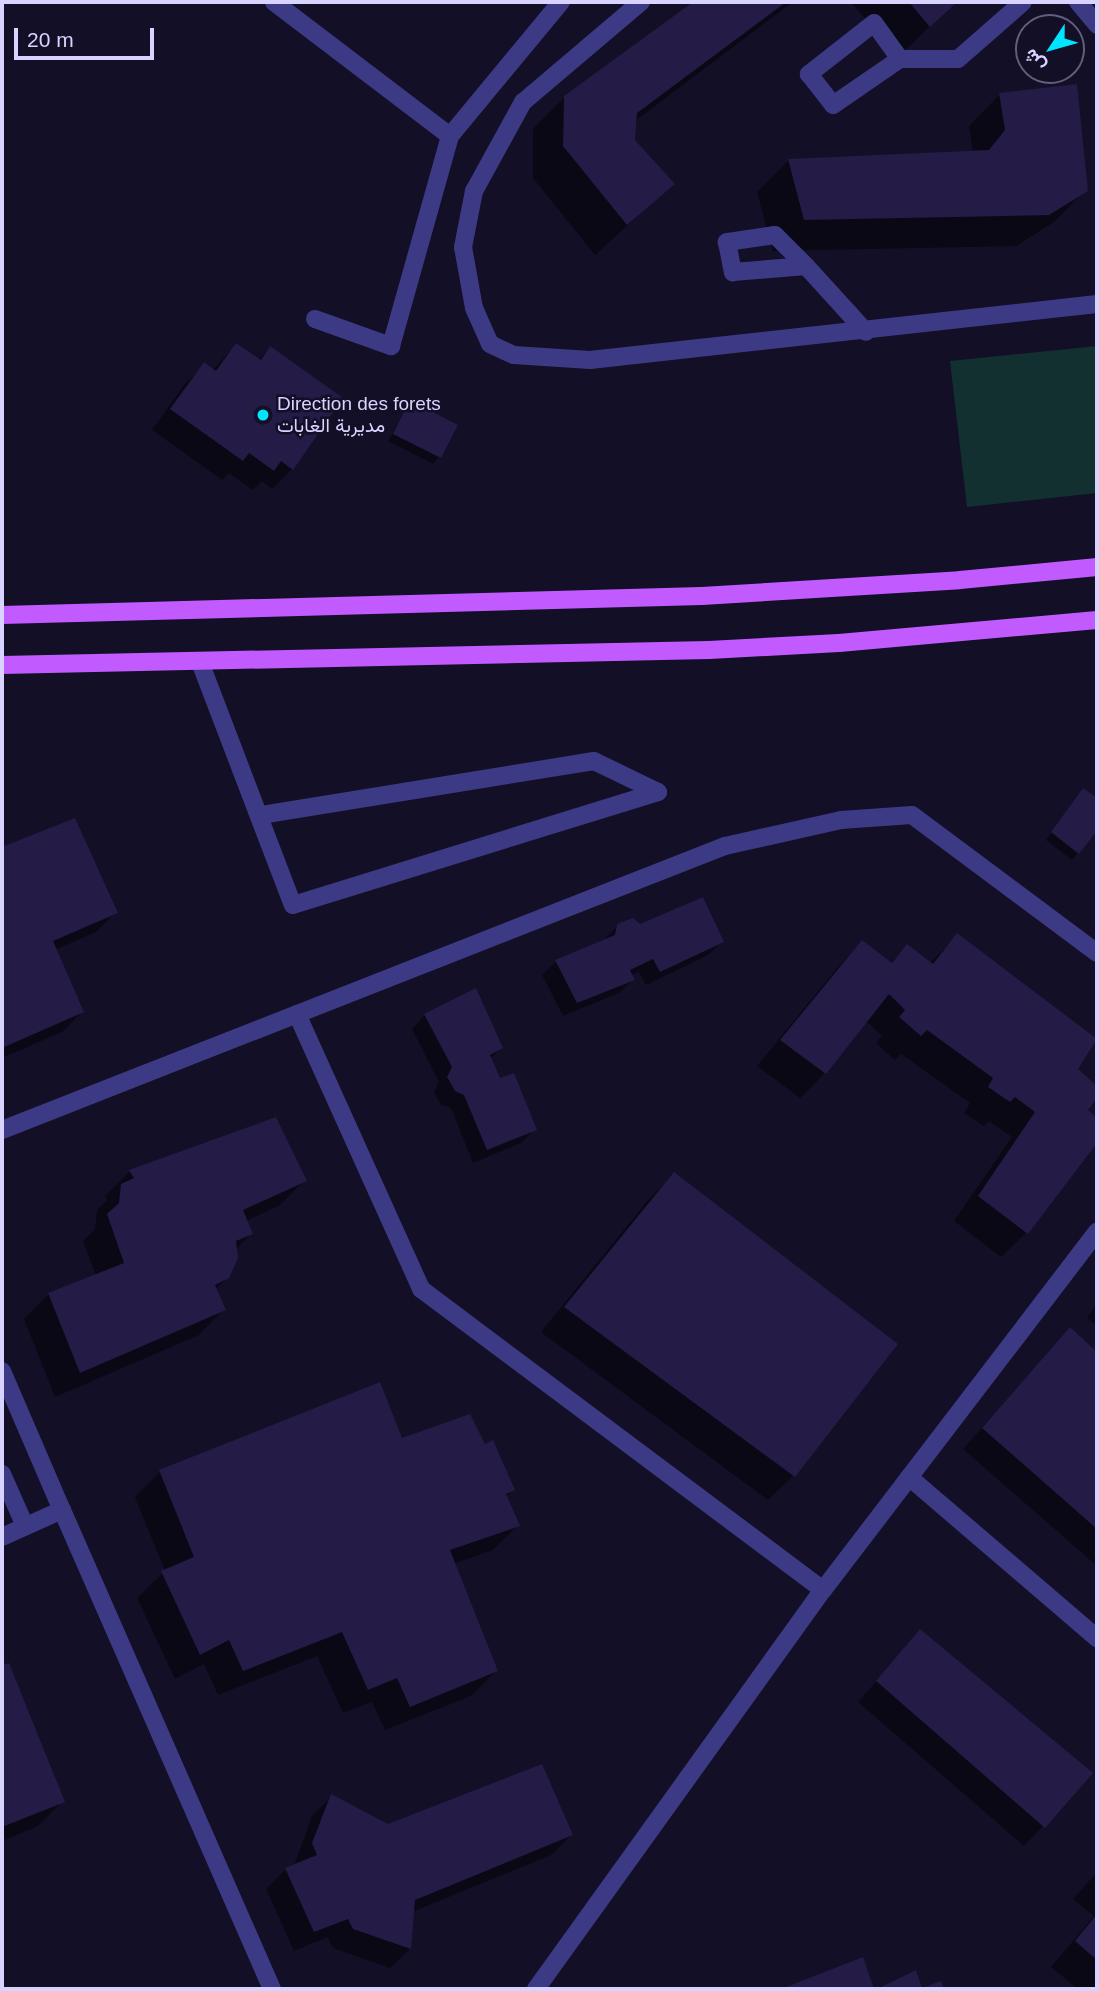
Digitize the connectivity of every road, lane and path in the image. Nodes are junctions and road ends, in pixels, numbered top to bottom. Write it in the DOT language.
graph roads {
  1 [pos="274,2"];
  2 [pos="561,2"];
  3 [pos="641,2"];
  4 [pos="1023,2"];
  5 [pos="1078,2"];
  6 [pos="1097,25"];
  7 [pos="900,59"];
  8 [pos="450,136"];
  9 [pos="806,266"];
  10 [pos="1097,304"];
  11 [pos="315,319"];
  12 [pos="866,332"];
  13 [pos="1097,567"];
  14 [pos="2,615"];
  15 [pos="1097,620"];
  16 [pos="200,662"];
  17 [pos="2,665"];
  18 [pos="260,815"];
  19 [pos="1097,953"];
  20 [pos="297,1014"];
  21 [pos="2,1130"];
  22 [pos="1097,1232"];
  23 [pos="2,1371"];
  24 [pos="2,1474"];
  25 [pos="909,1477"];
  26 [pos="62,1510"];
  27 [pos="25,1526"];
  28 [pos="2,1537"];
  29 [pos="823,1590"];
  30 [pos="1097,1638"];
  31 [pos="544,1985"];
  32 [pos="272,1989"];
  1 -- 8 [label="street"];
  2 -- 8 [label="street"];
  3 -- 12 [label="street"];
  4 -- 7 [label="street"];
  5 -- 6 [label="street"];
  7 -- 7 [label="street"];
  8 -- 11 [label="street"];
  9 -- 12 [label="street"];
  10 -- 12 [label="street"];
  13 -- 14 [label="main road"];
  15 -- 16 [label="main road"];
  16 -- 17 [label="main road"];
  16 -- 18 [label="street"];
  18 -- 18 [label="street"];
  19 -- 20 [label="street"];
  20 -- 21 [label="street"];
  20 -- 29 [label="street"];
  22 -- 25 [label="street"];
  23 -- 26 [label="street"];
  24 -- 27 [label="street"];
  25 -- 29 [label="street"];
  25 -- 30 [label="street"];
  26 -- 27 [label="street"];
  26 -- 32 [label="street"];
  27 -- 28 [label="street"];
  29 -- 31 [label="street"];
}
